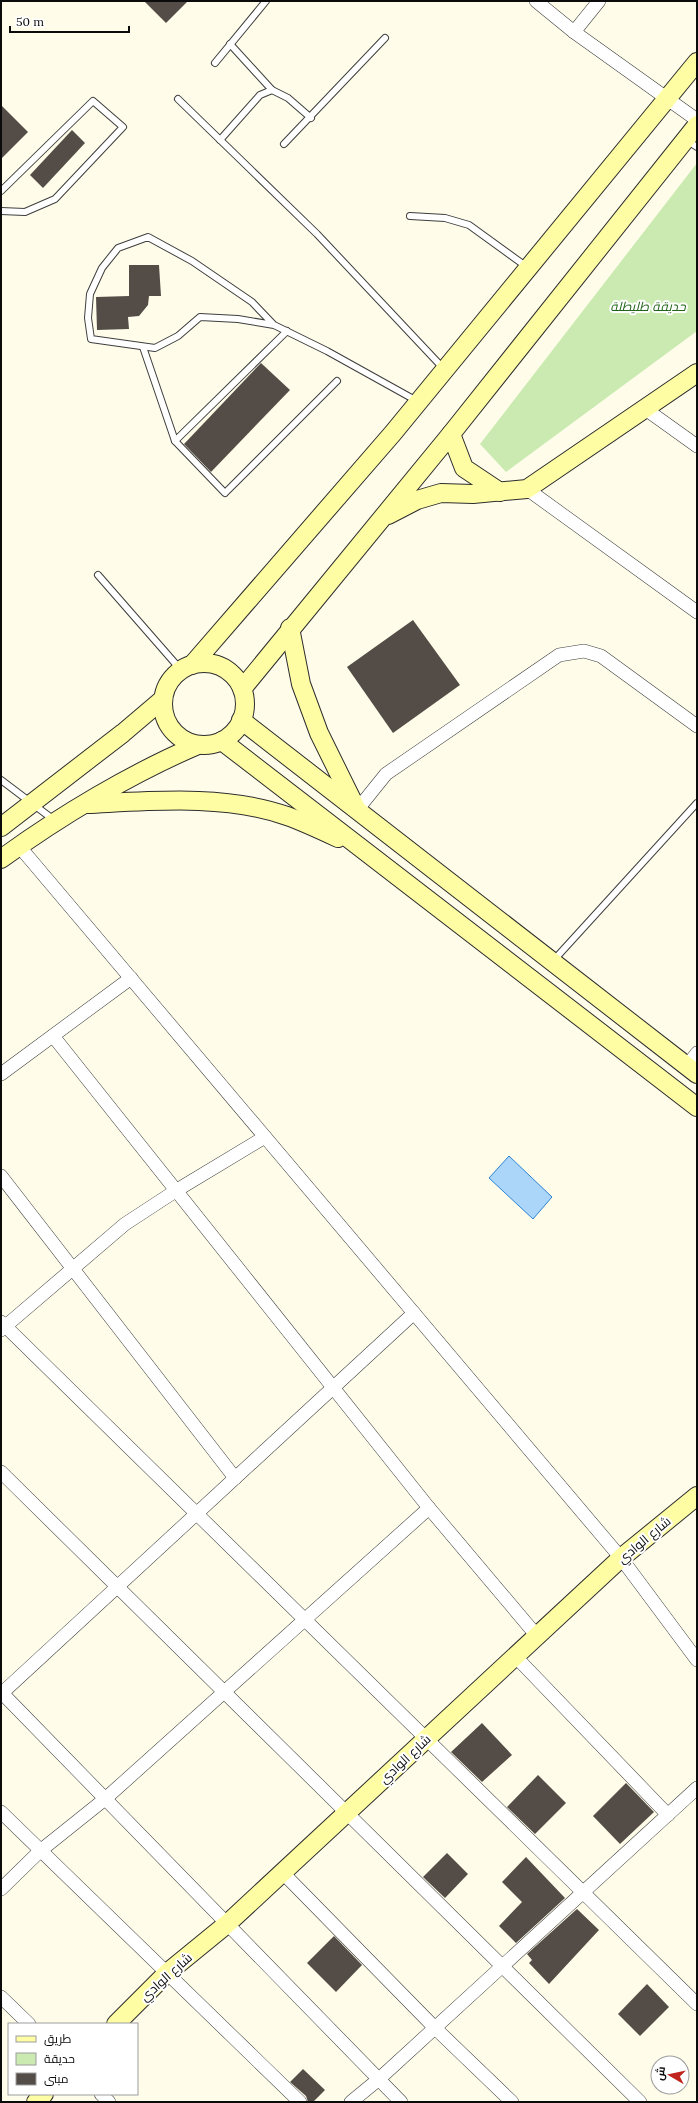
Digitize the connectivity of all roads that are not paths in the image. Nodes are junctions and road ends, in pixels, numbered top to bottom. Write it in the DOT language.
graph roads {
  1 [pos="266,1"];
  2 [pos="536,1"];
  3 [pos="599,1"];
  4 [pos="574,32"];
  5 [pos="385,38"];
  6 [pos="230,44"];
  7 [pos="697,62"];
  8 [pos="215,63"];
  9 [pos="272,90"];
  10 [pos="668,98"];
  11 [pos="178,99"];
  12 [pos="311,118"];
  13 [pos="697,120"];
  14 [pos="697,124"];
  15 [pos="220,140"];
  16 [pos="691,143"];
  17 [pos="284,144"];
  18 [pos="1,191"];
  19 [pos="1,211"];
  20 [pos="410,216"];
  21 [pos="528,268"];
  22 [pos="274,325"];
  23 [pos="287,331"];
  24 [pos="143,347"];
  25 [pos="445,370"];
  26 [pos="697,373"];
  27 [pos="337,381"];
  28 [pos="419,402"];
  29 [pos="644,408"];
  30 [pos="451,434"];
  31 [pos="175,441"];
  32 [pos="697,446"];
  33 [pos="527,489"];
  34 [pos="500,492"];
  35 [pos="382,518"];
  36 [pos="98,575"];
  37 [pos="697,612"];
  38 [pos="290,628"];
  39 [pos="186,667"];
  40 [pos="242,689"];
  41 [pos="163,699"];
  42 [pos="241,720"];
  43 [pos="697,726"];
  44 [pos="222,741"];
  45 [pos="198,745"];
  46 [pos="1,780"];
  47 [pos="697,803"];
  48 [pos="32,804"];
  49 [pos="86,804"];
  50 [pos="357,810"];
  51 [pos="57,822"];
  52 [pos="1,828"];
  53 [pos="19,846"];
  54 [pos="364,849"];
  55 [pos="1,859"];
  56 [pos="552,962"];
  57 [pos="131,978"];
  58 [pos="53,1036"];
  59 [pos="694,1064"];
  60 [pos="1,1074"];
  61 [pos="697,1107"];
  62 [pos="265,1137"];
  63 [pos="1,1176"];
  64 [pos="176,1190"];
  65 [pos="72,1268"];
  66 [pos="414,1313"];
  67 [pos="2,1326"];
  68 [pos="333,1387"];
  69 [pos="1,1472"];
  70 [pos="235,1478"];
  71 [pos="697,1496"];
  72 [pos="429,1508"];
  73 [pos="196,1514"];
  74 [pos="621,1558"];
  75 [pos="117,1587"];
  76 [pos="304,1620"];
  77 [pos="537,1636"];
  78 [pos="516,1656"];
  79 [pos="697,1660"];
  80 [pos="224,1692"];
  81 [pos="1,1693"];
  82 [pos="426,1739"];
  83 [pos="697,1788"];
  84 [pos="105,1799"];
  85 [pos="1,1812"];
  86 [pos="347,1813"];
  87 [pos="668,1815"];
  88 [pos="40,1851"];
  89 [pos="283,1873"];
  90 [pos="1,1889"];
  91 [pos="584,1894"];
  92 [pos="227,1924"];
  93 [pos="502,1966"];
  94 [pos="167,1973"];
  95 [pos="1,1997"];
  96 [pos="697,2004"];
  97 [pos="28,2023"];
  98 [pos="117,2023"];
  99 [pos="435,2028"];
  100 [pos="379,2079"];
  101 [pos="300,2102"];
  102 [pos="351,2102"];
  103 [pos="402,2102"];
  104 [pos="512,2102"];
  105 [pos="640,2102"];
  1 -- 6 [label="lane"];
  2 -- 4 [label="street"];
  3 -- 4 [label="street"];
  4 -- 10 [label="street"];
  5 -- 12 [label="lane"];
  6 -- 8 [label="lane"];
  6 -- 9 [label="lane"];
  7 -- 10 [label="main road"];
  9 -- 12 [label="lane"];
  9 -- 15 [label="lane"];
  10 -- 13 [label="street"];
  10 -- 21 [label="main road"];
  11 -- 15 [label="lane"];
  12 -- 17 [label="lane"];
  14 -- 16 [label="main road"];
  15 -- 25 [label="lane"];
  16 -- 30 [label="main road"];
  18 -- 19 [label="lane"];
  20 -- 21 [label="lane"];
  21 -- 25 [label="main road"];
  22 -- 23 [label="lane"];
  22 -- 24 [label="lane"];
  22 -- 24 [label="lane"];
  23 -- 28 [label="lane"];
  23 -- 31 [label="lane"];
  24 -- 31 [label="lane"];
  25 -- 28 [label="main road"];
  26 -- 29 [label="main road"];
  27 -- 31 [label="lane"];
  28 -- 39 [label="main road"];
  29 -- 32 [label="street"];
  29 -- 33 [label="main road"];
  30 -- 34 [label="main road"];
  30 -- 35 [label="main road"];
  33 -- 34 [label="main road"];
  33 -- 37 [label="street"];
  34 -- 35 [label="main road"];
  35 -- 38 [label="main road"];
  36 -- 39 [label="lane"];
  38 -- 40 [label="main road"];
  38 -- 50 [label="main road"];
  39 -- 40 [label="main road"];
  39 -- 41 [label="main road"];
  40 -- 42 [label="main road"];
  41 -- 45 [label="main road"];
  41 -- 48 [label="main road"];
  42 -- 44 [label="main road"];
  42 -- 50 [label="main road"];
  43 -- 50 [label="street"];
  44 -- 45 [label="main road"];
  44 -- 54 [label="main road"];
  45 -- 49 [label="main road"];
  46 -- 48 [label="lane"];
  47 -- 56 [label="lane"];
  48 -- 51 [label="lane"];
  48 -- 52 [label="main road"];
  49 -- 51 [label="main road"];
  49 -- 54 [label="main road"];
  50 -- 56 [label="main road"];
  51 -- 53 [label="main road"];
  53 -- 55 [label="main road"];
  53 -- 57 [label="street"];
  54 -- 61 [label="main road"];
  56 -- 59 [label="main road"];
  57 -- 58 [label="street"];
  57 -- 62 [label="street"];
  58 -- 60 [label="street"];
  58 -- 64 [label="street"];
  62 -- 64 [label="street"];
  62 -- 66 [label="street"];
  63 -- 65 [label="street"];
  64 -- 65 [label="street"];
  64 -- 68 [label="street"];
  65 -- 67 [label="street"];
  65 -- 70 [label="street"];
  66 -- 68 [label="street"];
  66 -- 74 [label="street"];
  67 -- 73 [label="street"];
  68 -- 70 [label="street"];
  68 -- 72 [label="street"];
  69 -- 75 [label="street"];
  70 -- 73 [label="street"];
  71 -- 74 [label="main road, شارع الوادي"];
  72 -- 76 [label="street"];
  72 -- 77 [label="street"];
  73 -- 75 [label="street"];
  73 -- 76 [label="street"];
  74 -- 77 [label="main road, شارع الوادي"];
  74 -- 79 [label="street"];
  75 -- 80 [label="street"];
  75 -- 81 [label="street"];
  76 -- 80 [label="street"];
  76 -- 82 [label="street"];
  77 -- 78 [label="main road, شارع الوادي"];
  78 -- 82 [label="main road, شارع الوادي"];
  78 -- 87 [label="street"];
  80 -- 84 [label="street"];
  80 -- 86 [label="street"];
  81 -- 84 [label="street"];
  82 -- 86 [label="main road, شارع الوادي"];
  82 -- 91 [label="street"];
  83 -- 87 [label="street"];
  84 -- 88 [label="street"];
  84 -- 92 [label="street"];
  85 -- 88 [label="street"];
  86 -- 89 [label="main road, شارع الوادي"];
  86 -- 93 [label="street"];
  87 -- 91 [label="street"];
  88 -- 90 [label="street"];
  88 -- 94 [label="street"];
  89 -- 92 [label="main road, شارع الوادي"];
  89 -- 99 [label="street"];
  91 -- 93 [label="street"];
  91 -- 96 [label="street"];
  92 -- 94 [label="main road, شارع الوادي"];
  92 -- 100 [label="street"];
  93 -- 99 [label="street"];
  93 -- 105 [label="street"];
  94 -- 98 [label="main road, شارع الوادي"];
  94 -- 101 [label="street"];
  95 -- 97 [label="street"];
  99 -- 100 [label="street"];
  99 -- 104 [label="street"];
  100 -- 102 [label="street"];
  100 -- 103 [label="street"];
}
